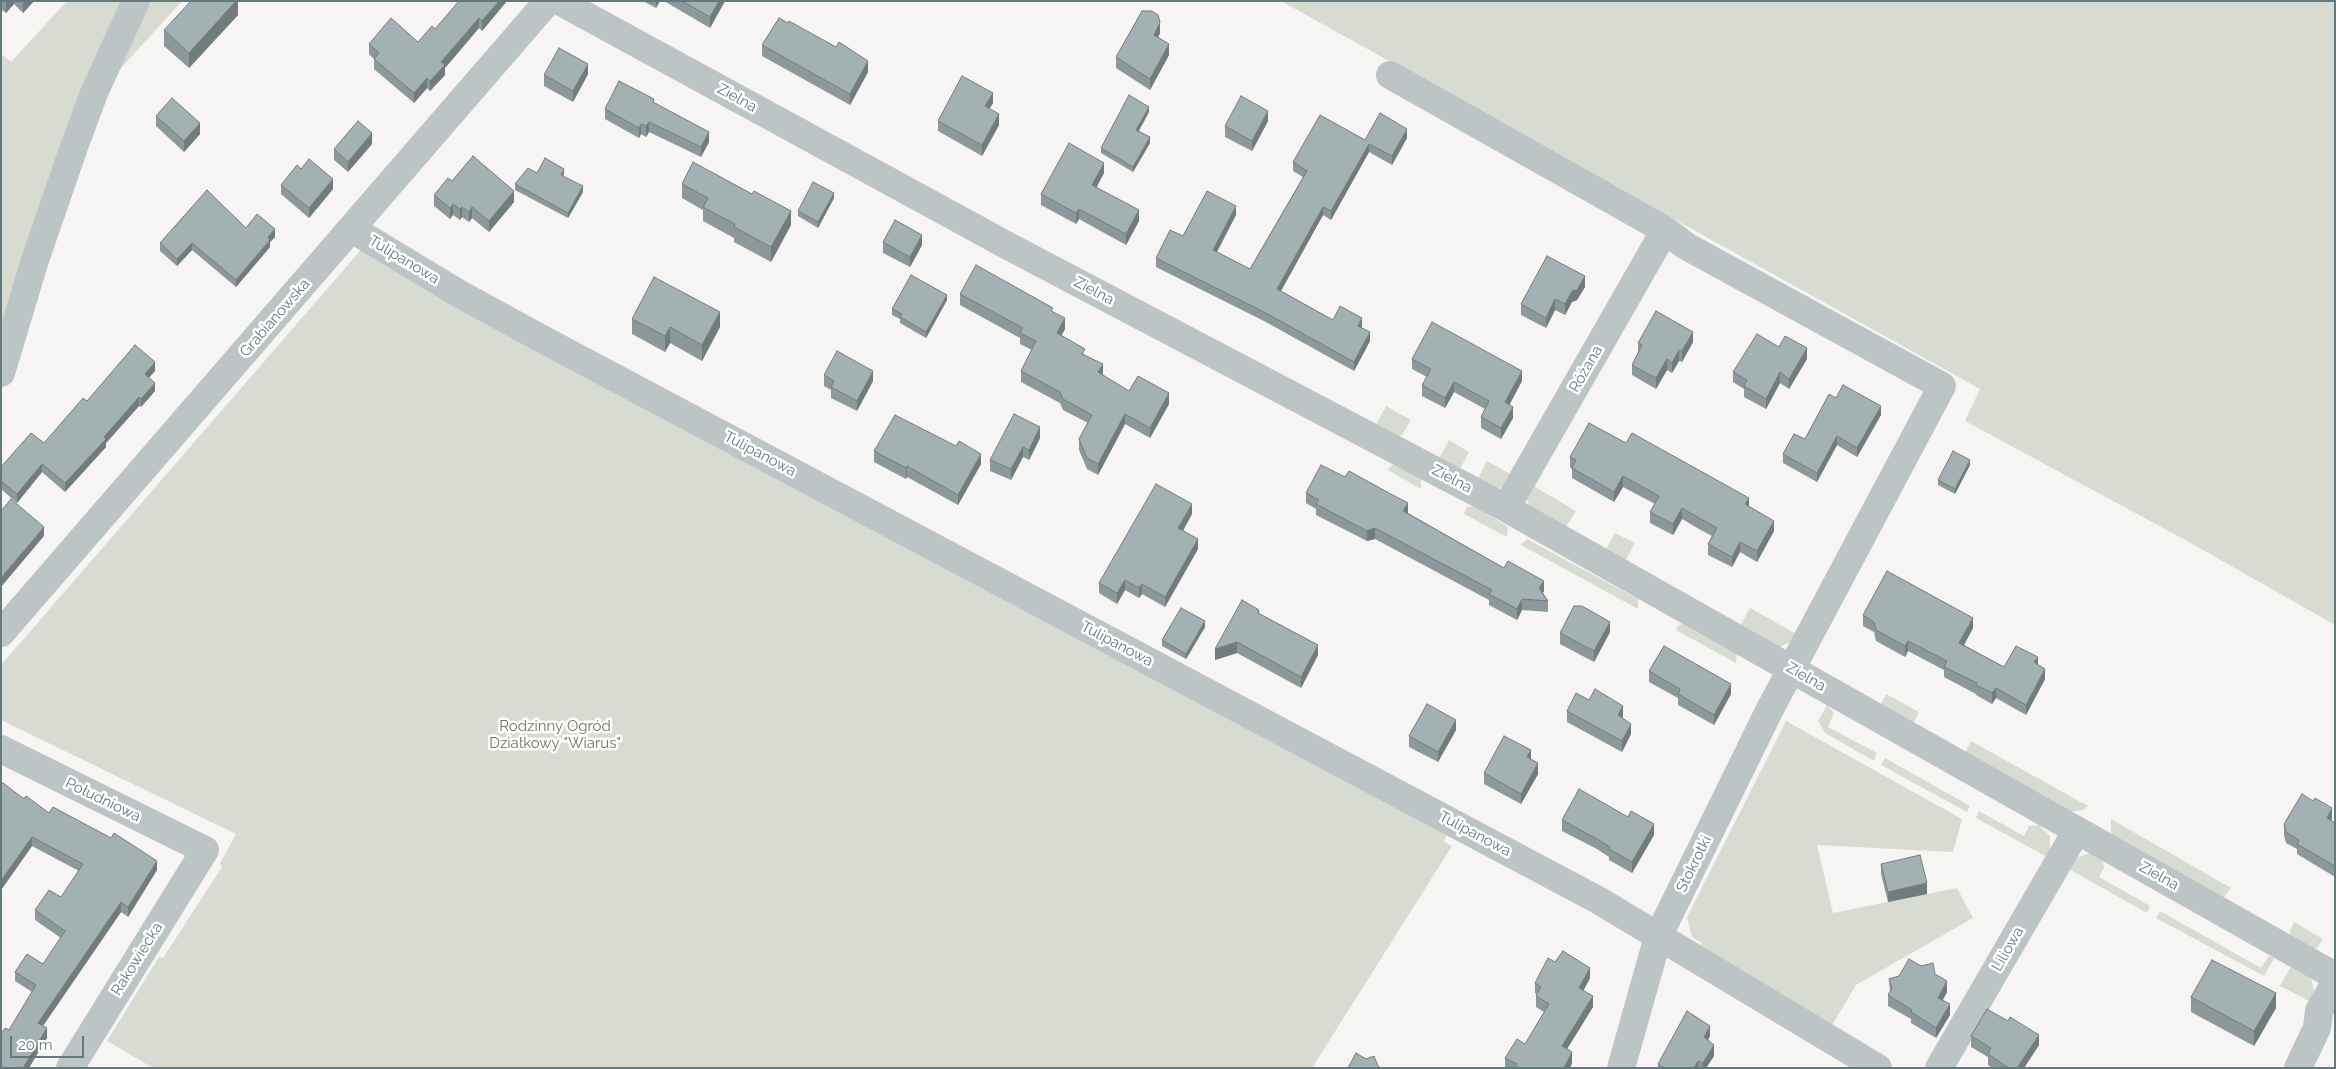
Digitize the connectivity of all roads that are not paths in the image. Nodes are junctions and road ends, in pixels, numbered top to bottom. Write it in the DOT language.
graph roads {
  1 [pos="136,1"];
  2 [pos="548,1"];
  3 [pos="560,1"];
  4 [pos="1390,75"];
  5 [pos="352,229"];
  6 [pos="1665,230"];
  7 [pos="1,373"];
  8 [pos="1506,508"];
  9 [pos="1,633"];
  10 [pos="1792,669"];
  11 [pos="1,749"];
  12 [pos="2077,830"];
  13 [pos="205,850"];
  14 [pos="1658,937"];
  15 [pos="2335,976"];
  16 [pos="2335,984"];
  17 [pos="70,1068"];
  18 [pos="1621,1068"];
  19 [pos="1878,1068"];
  20 [pos="1939,1068"];
  21 [pos="2298,1068"];
  1 -- 7 [label="street"];
  2 -- 5 [label="street, Grabianowska"];
  3 -- 8 [label="street, Zielna"];
  4 -- 6 [label="street"];
  5 -- 9 [label="street, Grabianowska"];
  5 -- 14 [label="street, Tulipanowa"];
  6 -- 8 [label="street, Różana"];
  6 -- 10 [label="street, Stokrotki"];
  8 -- 10 [label="street, Zielna"];
  10 -- 12 [label="street, Zielna"];
  10 -- 14 [label="street, Stokrotki"];
  11 -- 13 [label="street, Południowa"];
  12 -- 15 [label="street, Zielna"];
  12 -- 20 [label="street, Liliowa"];
  13 -- 17 [label="street, Rakowiecka"];
  14 -- 18 [label="street, Stokrotki"];
  14 -- 19 [label="street, Tulipanowa"];
  16 -- 21 [label="street"];
}
